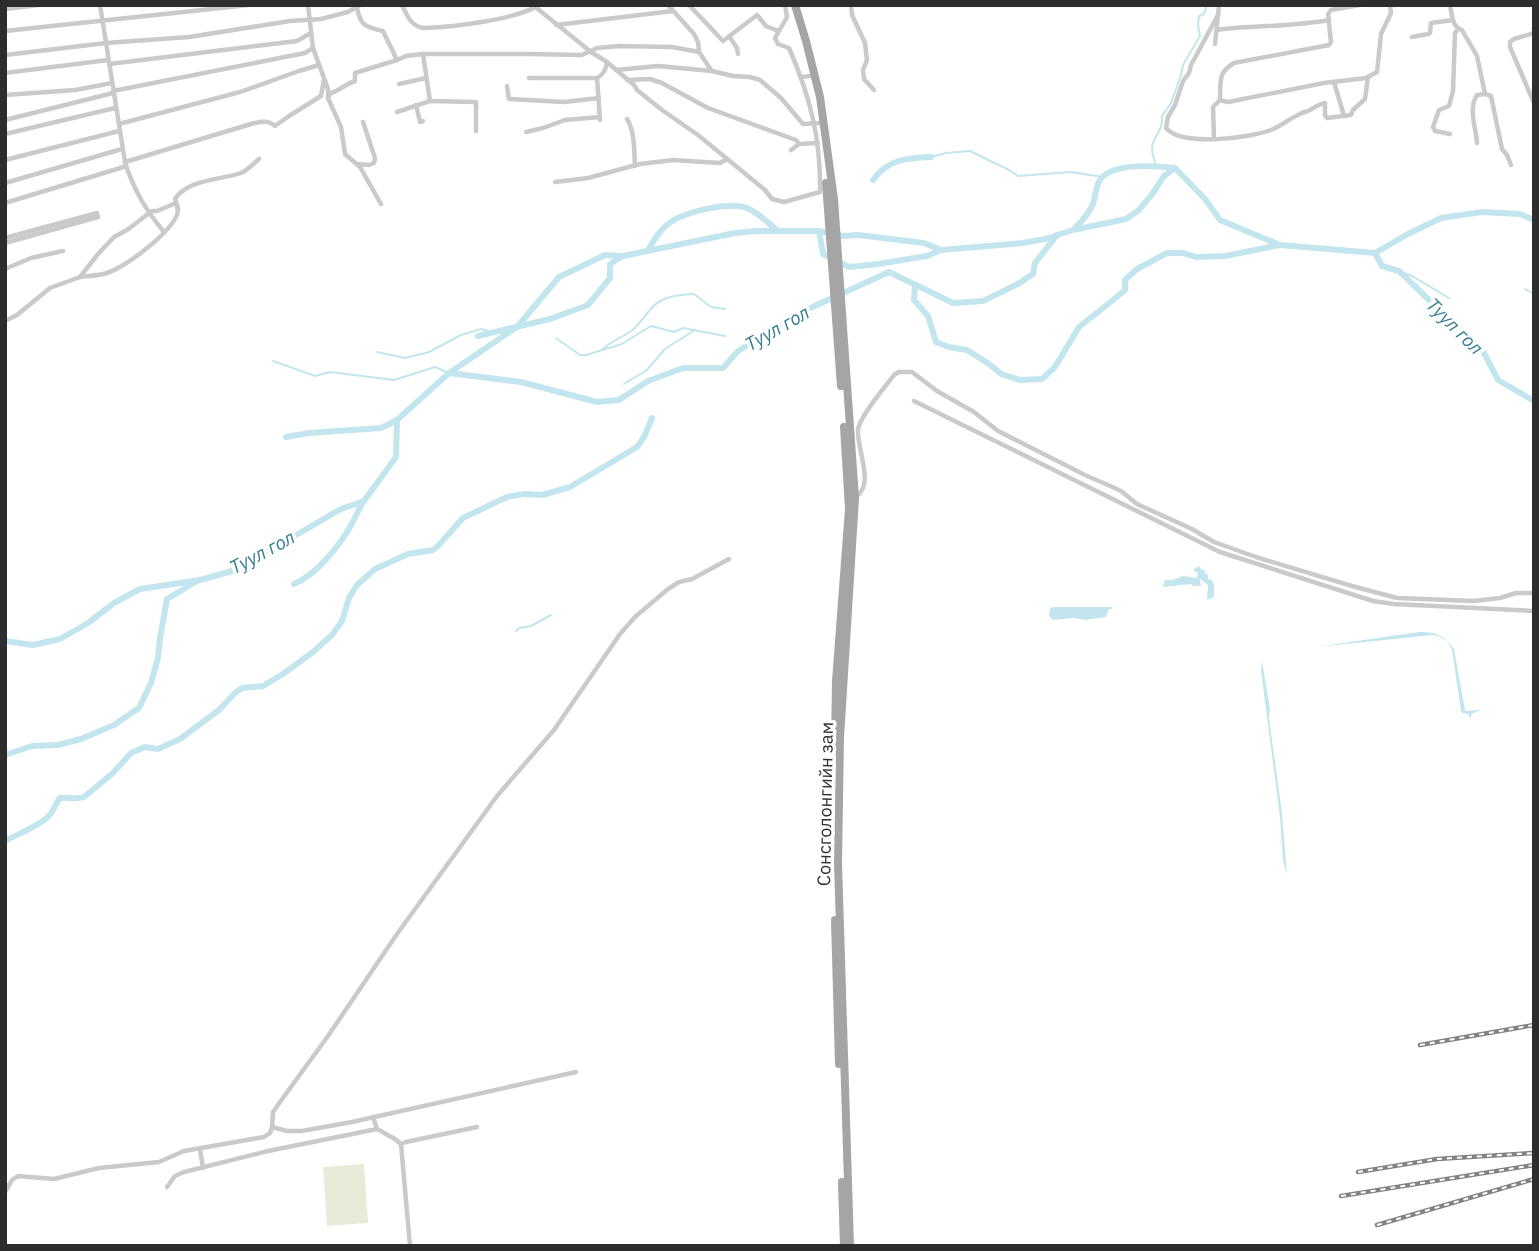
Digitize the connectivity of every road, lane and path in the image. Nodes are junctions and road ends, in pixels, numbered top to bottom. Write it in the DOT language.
graph roads {
  1 [pos="39,5"];
  2 [pos="100,5"];
  3 [pos="249,5"];
  4 [pos="402,5"];
  5 [pos="668,5"];
  6 [pos="689,5"];
  7 [pos="790,5"];
  8 [pos="851,5"];
  9 [pos="1219,5"];
  10 [pos="1360,5"];
  11 [pos="1390,5"];
  12 [pos="1450,5"];
  13 [pos="307,6"];
  14 [pos="536,6"];
  15 [pos="358,7"];
  16 [pos="5,9"];
  17 [pos="673,11"];
  18 [pos="1218,15"];
  19 [pos="103,20"];
  20 [pos="1329,20"];
  21 [pos="1453,20"];
  22 [pos="310,21"];
  23 [pos="556,25"];
  24 [pos="1458,29"];
  25 [pos="1217,30"];
  26 [pos="5,31"];
  27 [pos="778,31"];
  28 [pos="311,33"];
  29 [pos="1534,33"];
  30 [pos="729,36"];
  31 [pos="1412,37"];
  32 [pos="106,43"];
  33 [pos="1215,44"];
  34 [pos="313,48"];
  35 [pos="591,52"];
  36 [pos="699,52"];
  37 [pos="423,54"];
  38 [pos="738,54"];
  39 [pos="5,55"];
  40 [pos="397,60"];
  41 [pos="108,62"];
  42 [pos="607,62"];
  43 [pos="319,65"];
  44 [pos="616,70"];
  45 [pos="712,71"];
  46 [pos="5,73"];
  47 [pos="806,77"];
  48 [pos="1368,77"];
  49 [pos="426,78"];
  50 [pos="530,78"];
  51 [pos="597,78"];
  52 [pos="324,80"];
  53 [pos="627,80"];
  54 [pos="1334,82"];
  55 [pos="111,83"];
  56 [pos="399,84"];
  57 [pos="508,86"];
  58 [pos="874,90"];
  59 [pos="113,92"];
  60 [pos="1485,94"];
  61 [pos="5,95"];
  62 [pos="328,98"];
  63 [pos="598,98"];
  64 [pos="1220,100"];
  65 [pos="430,101"];
  66 [pos="1534,103"];
  67 [pos="416,105"];
  68 [pos="116,108"];
  69 [pos="397,112"];
  70 [pos="1344,116"];
  71 [pos="626,119"];
  72 [pos="5,120"];
  73 [pos="423,121"];
  74 [pos="363,122"];
  75 [pos="817,123"];
  76 [pos="118,124"];
  77 [pos="119,131"];
  78 [pos="476,131"];
  79 [pos="526,132"];
  80 [pos="5,134"];
  81 [pos="1450,134"];
  82 [pos="1214,139"];
  83 [pos="819,140"];
  84 [pos="1477,143"];
  85 [pos="799,144"];
  86 [pos="122,149"];
  87 [pos="791,150"];
  88 [pos="259,159"];
  89 [pos="727,159"];
  90 [pos="5,160"];
  91 [pos="125,164"];
  92 [pos="356,164"];
  93 [pos="1511,165"];
  94 [pos="635,166"];
  95 [pos="555,182"];
  96 [pos="5,183"];
  97 [pos="831,200"];
  98 [pos="5,203"];
  99 [pos="177,203"];
  100 [pos="381,204"];
  101 [pos="148,214"];
  102 [pos="164,232"];
  103 [pos="15,238"];
  104 [pos="5,241"];
  105 [pos="63,251"];
  106 [pos="5,269"];
  107 [pos="80,277"];
  108 [pos="5,321"];
  109 [pos="842,364"];
  110 [pos="914,401"];
  111 [pos="855,498"];
  112 [pos="729,559"];
  113 [pos="1534,593"];
  114 [pos="1534,611"];
  115 [pos="576,1072"];
  116 [pos="373,1117"];
  117 [pos="272,1127"];
  118 [pos="477,1127"];
  119 [pos="377,1129"];
  120 [pos="401,1144"];
  121 [pos="200,1149"];
  122 [pos="203,1167"];
  123 [pos="167,1187"];
  124 [pos="5,1192"];
  125 [pos="842,1243"];
  126 [pos="410,1246"];
  127 [pos="850,1246"];
  1 -- 16 [label="street"];
  2 -- 19 [label="street"];
  3 -- 19 [label="street"];
  4 -- 14 [label="street"];
  5 -- 17 [label="street"];
  6 -- 30 [label="street"];
  7 -- 27 [label="street"];
  7 -- 47 [label="main road"];
  7 -- 97 [label="main road"];
  8 -- 58 [label="street"];
  9 -- 18 [label="street"];
  10 -- 20 [label="street"];
  11 -- 48 [label="street"];
  12 -- 21 [label="street"];
  13 -- 22 [label="street"];
  14 -- 23 [label="street"];
  15 -- 22 [label="street"];
  15 -- 40 [label="street"];
  17 -- 23 [label="street"];
  17 -- 36 [label="street"];
  18 -- 25 [label="street"];
  18 -- 82 [label="street"];
  19 -- 26 [label="street"];
  19 -- 32 [label="street"];
  20 -- 25 [label="street"];
  20 -- 64 [label="street"];
  21 -- 24 [label="street"];
  21 -- 31 [label="street"];
  22 -- 28 [label="street"];
  22 -- 32 [label="street"];
  23 -- 35 [label="street"];
  24 -- 60 [label="street"];
  24 -- 81 [label="street"];
  25 -- 33 [label="street"];
  27 -- 30 [label="street"];
  27 -- 47 [label="street"];
  28 -- 34 [label="street"];
  28 -- 41 [label="street"];
  29 -- 66 [label="street"];
  30 -- 38 [label="street"];
  32 -- 39 [label="street"];
  32 -- 41 [label="street"];
  34 -- 43 [label="street"];
  34 -- 59 [label="street"];
  35 -- 36 [label="street"];
  35 -- 37 [label="street"];
  35 -- 42 [label="street"];
  36 -- 45 [label="street"];
  37 -- 40 [label="street"];
  37 -- 49 [label="street"];
  40 -- 62 [label="street"];
  41 -- 46 [label="street"];
  41 -- 55 [label="street"];
  42 -- 44 [label="street"];
  42 -- 51 [label="street"];
  43 -- 52 [label="street"];
  43 -- 76 [label="street"];
  44 -- 45 [label="street"];
  44 -- 53 [label="street"];
  45 -- 75 [label="street"];
  47 -- 75 [label="main road"];
  48 -- 54 [label="street"];
  48 -- 70 [label="street"];
  49 -- 56 [label="street"];
  49 -- 65 [label="street"];
  50 -- 51 [label="street"];
  51 -- 63 [label="street"];
  52 -- 62 [label="street"];
  52 -- 91 [label="street"];
  53 -- 85 [label="street"];
  53 -- 89 [label="street"];
  54 -- 64 [label="street"];
  54 -- 70 [label="street"];
  55 -- 59 [label="street"];
  55 -- 61 [label="street"];
  57 -- 63 [label="street"];
  59 -- 68 [label="street"];
  59 -- 72 [label="street"];
  60 -- 84 [label="street"];
  60 -- 93 [label="street"];
  62 -- 92 [label="street"];
  63 -- 79 [label="street"];
  64 -- 82 [label="street"];
  65 -- 67 [label="street"];
  65 -- 78 [label="street"];
  67 -- 69 [label="street"];
  67 -- 73 [label="street"];
  68 -- 76 [label="street"];
  68 -- 80 [label="street"];
  70 -- 82 [label="street"];
  71 -- 94 [label="street"];
  74 -- 92 [label="street"];
  75 -- 83 [label="main road"];
  76 -- 77 [label="street"];
  77 -- 86 [label="street"];
  77 -- 90 [label="street"];
  83 -- 85 [label="street"];
  83 -- 89 [label="street"];
  83 -- 97 [label="main road"];
  85 -- 87 [label="street"];
  86 -- 91 [label="street"];
  86 -- 96 [label="street"];
  88 -- 99 [label="street"];
  89 -- 94 [label="street"];
  91 -- 98 [label="street"];
  91 -- 101 [label="street"];
  92 -- 100 [label="street"];
  94 -- 95 [label="street"];
  97 -- 109 [label="main road"];
  99 -- 101 [label="street"];
  99 -- 102 [label="street"];
  101 -- 102 [label="street"];
  101 -- 107 [label="street"];
  102 -- 107 [label="street"];
  103 -- 103 [label="street"];
  103 -- 104 [label="street"];
  105 -- 106 [label="street"];
  107 -- 108 [label="street"];
  109 -- 111 [label="main road, Сонсголонгийн зам"];
  109 -- 125 [label="main road, Сонсголонгийн зам"];
  110 -- 114 [label="street"];
  111 -- 113 [label="street"];
  111 -- 127 [label="main road, Сонсголонгийн зам"];
  112 -- 117 [label="street"];
  115 -- 116 [label="street"];
  116 -- 117 [label="street"];
  116 -- 119 [label="street"];
  117 -- 121 [label="street"];
  118 -- 120 [label="street"];
  119 -- 120 [label="street"];
  119 -- 122 [label="street"];
  120 -- 126 [label="street"];
  121 -- 122 [label="street"];
  121 -- 124 [label="street"];
  122 -- 123 [label="street"];
}
